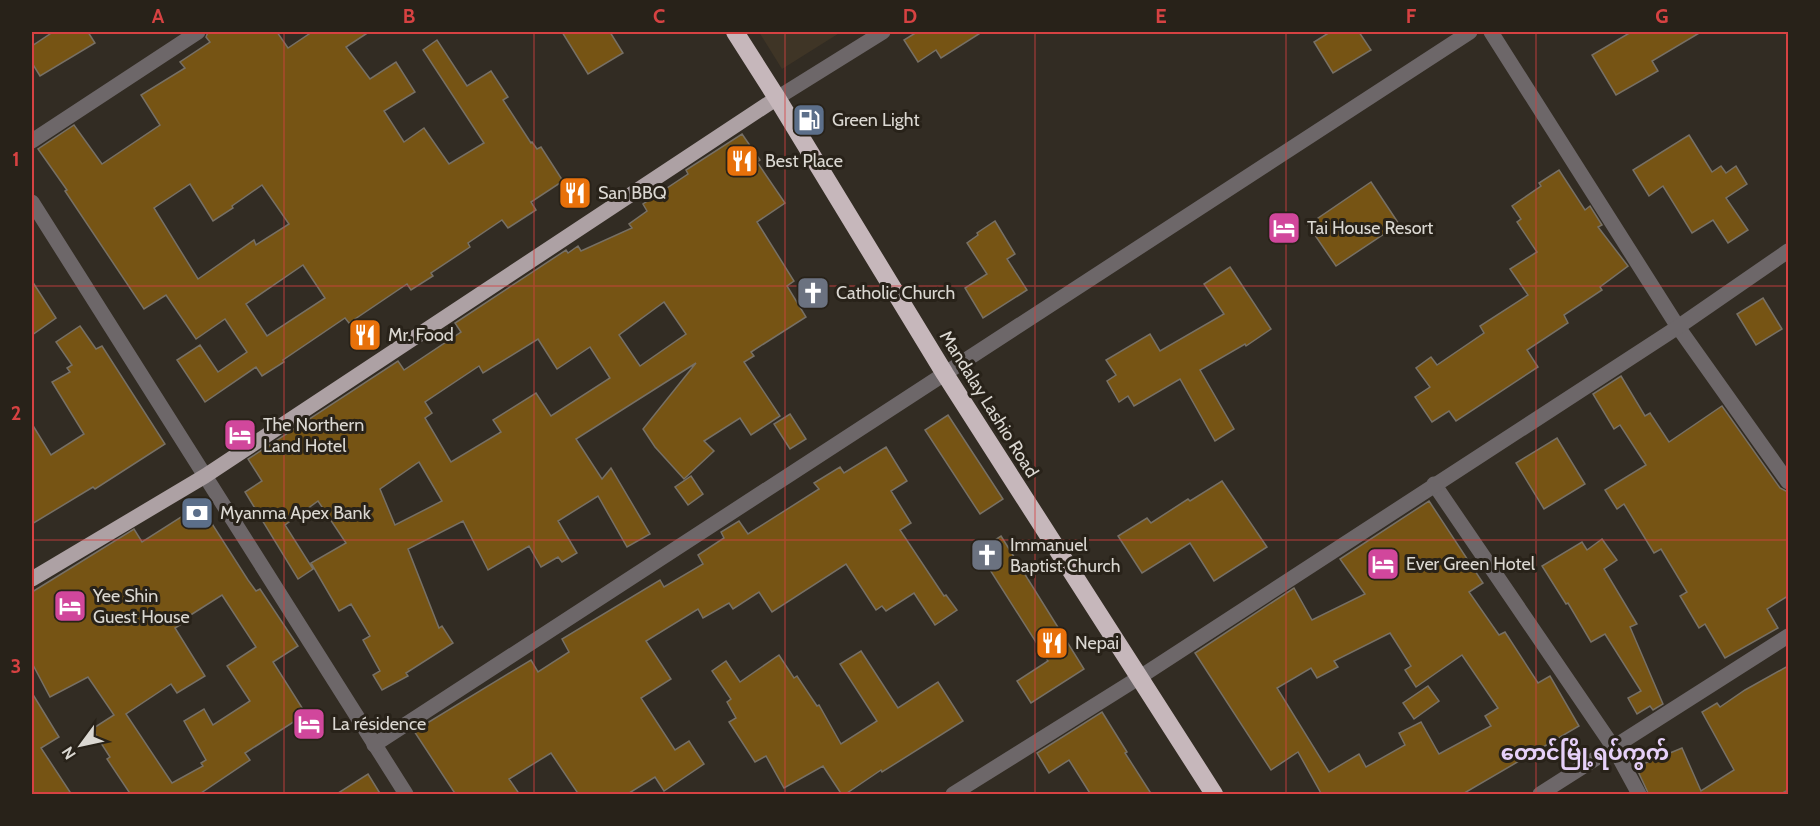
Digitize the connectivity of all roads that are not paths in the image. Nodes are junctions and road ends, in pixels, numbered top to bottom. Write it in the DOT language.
graph roads {
  1 [pos="198,32"];
  2 [pos="735,32"];
  3 [pos="884,32"];
  4 [pos="1470,32"];
  5 [pos="1491,32"];
  6 [pos="777,98"];
  7 [pos="32,141"];
  8 [pos="32,202"];
  9 [pos="1788,251"];
  10 [pos="1678,327"];
  11 [pos="945,374"];
  12 [pos="205,476"];
  13 [pos="1788,482"];
  14 [pos="1434,484"];
  15 [pos="32,577"];
  16 [pos="1788,636"];
  17 [pos="1140,677"];
  18 [pos="374,745"];
  19 [pos="1614,748"];
  20 [pos="406,795"];
  21 [pos="953,795"];
  22 [pos="1214,795"];
  23 [pos="1540,795"];
  24 [pos="1639,795"];
  1 -- 7 [label="street"];
  2 -- 6 [label="highway, Mandalay Lashio Road"];
  3 -- 6 [label="street"];
  4 -- 11 [label="street"];
  5 -- 10 [label="street"];
  6 -- 11 [label="highway, Mandalay Lashio Road"];
  6 -- 12 [label="main road"];
  8 -- 12 [label="street"];
  9 -- 10 [label="street"];
  10 -- 13 [label="street"];
  10 -- 14 [label="street"];
  11 -- 17 [label="highway, Mandalay Lashio Road"];
  11 -- 18 [label="street"];
  12 -- 15 [label="main road"];
  12 -- 18 [label="street"];
  14 -- 17 [label="street"];
  14 -- 19 [label="street"];
  16 -- 19 [label="street"];
  17 -- 21 [label="street"];
  17 -- 22 [label="highway, Mandalay Lashio Road"];
  18 -- 20 [label="street"];
  19 -- 23 [label="street"];
  19 -- 24 [label="street"];
}
